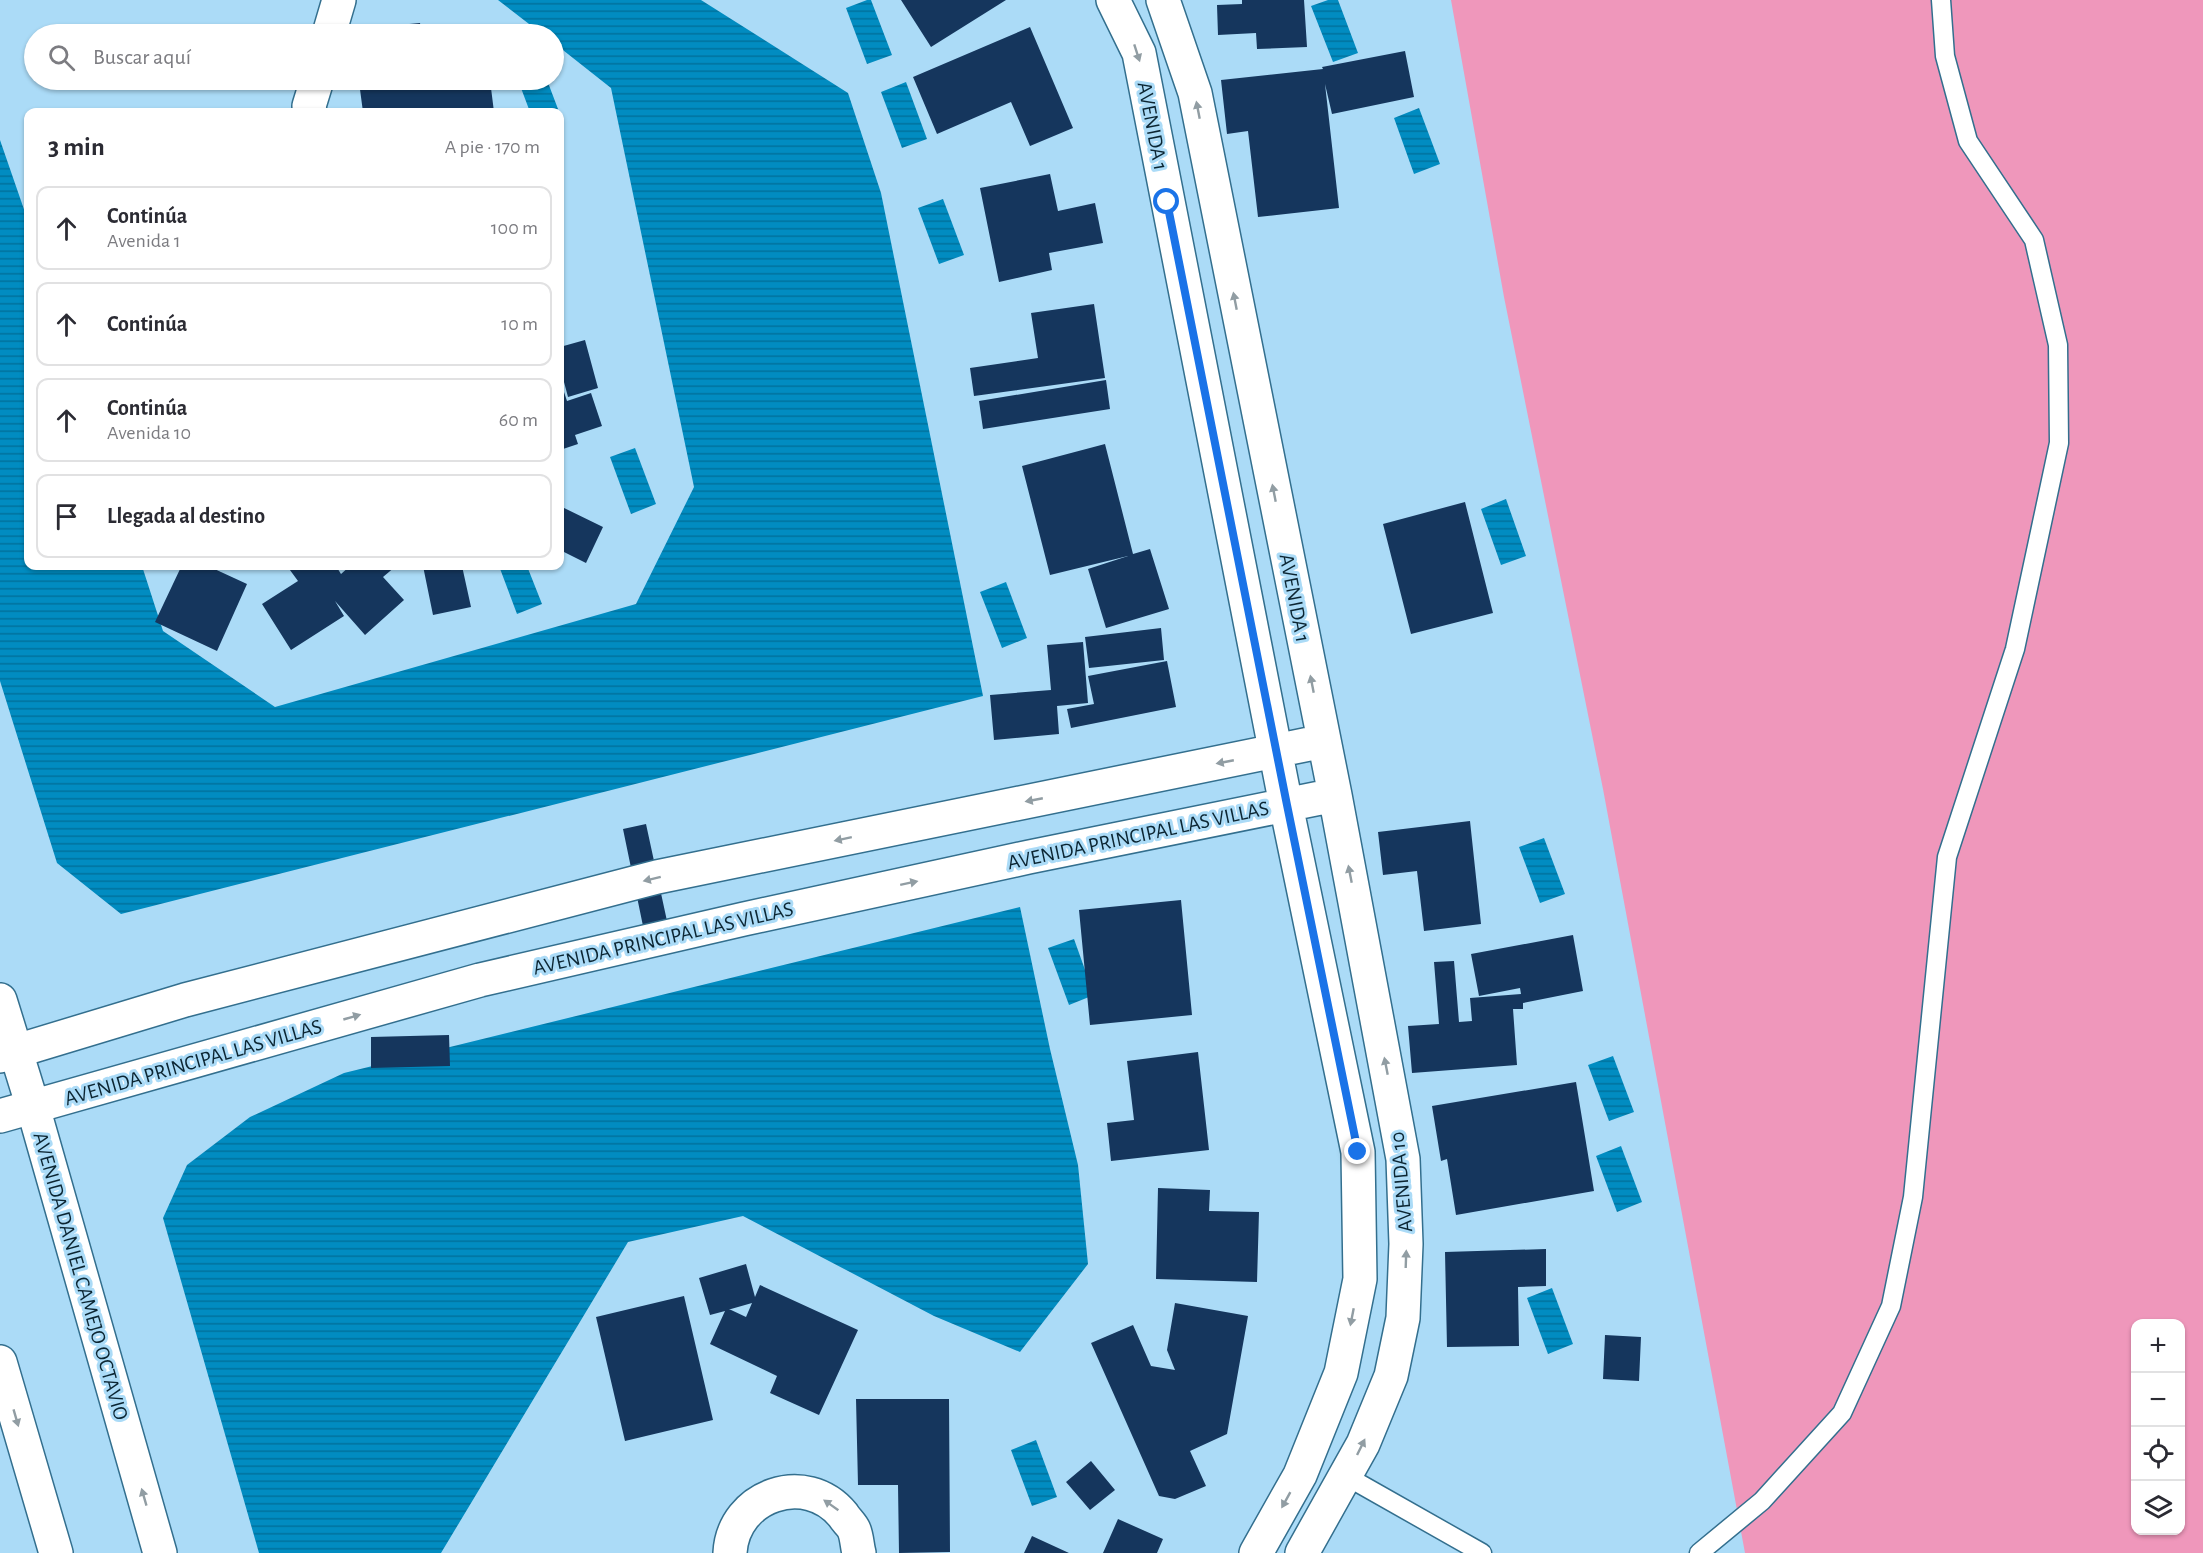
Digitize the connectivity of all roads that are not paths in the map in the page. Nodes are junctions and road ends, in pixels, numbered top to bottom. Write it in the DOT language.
graph roads {
  1 [pos="339,0"];
  2 [pos="1113,0"];
  3 [pos="1164,0"];
  4 [pos="1941,0"];
  5 [pos="332,24"];
  6 [pos="314,90"];
  7 [pos="309,108"];
  8 [pos="1324,741"];
  9 [pos="1276,751"];
  10 [pos="1335,795"];
  11 [pos="1287,805"];
  12 [pos="0,1000"];
  13 [pos="8,1053"];
  14 [pos="33,1107"];
  15 [pos="0,1116"];
  16 [pos="1405,1211"];
  17 [pos="1359,1213"];
  18 [pos="0,1362"];
  19 [pos="1346,1476"];
  20 [pos="56,1553"];
  21 [pos="159,1553"];
  22 [pos="730,1553"];
  23 [pos="859,1553"];
  24 [pos="1256,1553"];
  25 [pos="1302,1553"];
  26 [pos="1482,1553"];
  27 [pos="1699,1553"];
  1 -- 5 [label="street"];
  2 -- 9 [label="street, AVENIDA 1, one-way"];
  8 -- 3 [label="street, AVENIDA 1, one-way"];
  4 -- 27 [label="lane"];
  6 -- 7 [label="street"];
  8 -- 9 [label="street"];
  8 -- 10 [label="street, AVENIDA 1"];
  9 -- 11 [label="street, AVENIDA 1"];
  9 -- 13 [label="street, one-way"];
  10 -- 11 [label="street, AVENIDA PRINCIPAL LAS VILLAS"];
  16 -- 10 [label="street, AVENIDA 10, one-way"];
  14 -- 11 [label="street, AVENIDA PRINCIPAL LAS VILLAS, one-way"];
  11 -- 17 [label="street, AVENIDA 10"];
  12 -- 13 [label="street, AVENIDA DANIEL CAMEJO OCTAVIO"];
  13 -- 14 [label="street, AVENIDA DANIEL CAMEJO OCTAVIO"];
  14 -- 15 [label="street, AVENIDA PRINCIPAL LAS VILLAS"];
  21 -- 14 [label="street, AVENIDA DANIEL CAMEJO OCTAVIO, one-way"];
  16 -- 17 [label="street"];
  19 -- 16 [label="street, AVENIDA 10, one-way"];
  17 -- 24 [label="street, AVENIDA 10, one-way"];
  18 -- 20 [label="street, one-way"];
  19 -- 25 [label="street, AVENIDA 10"];
  19 -- 26 [label="lane"];
  23 -- 22 [label="street, one-way"];
}
